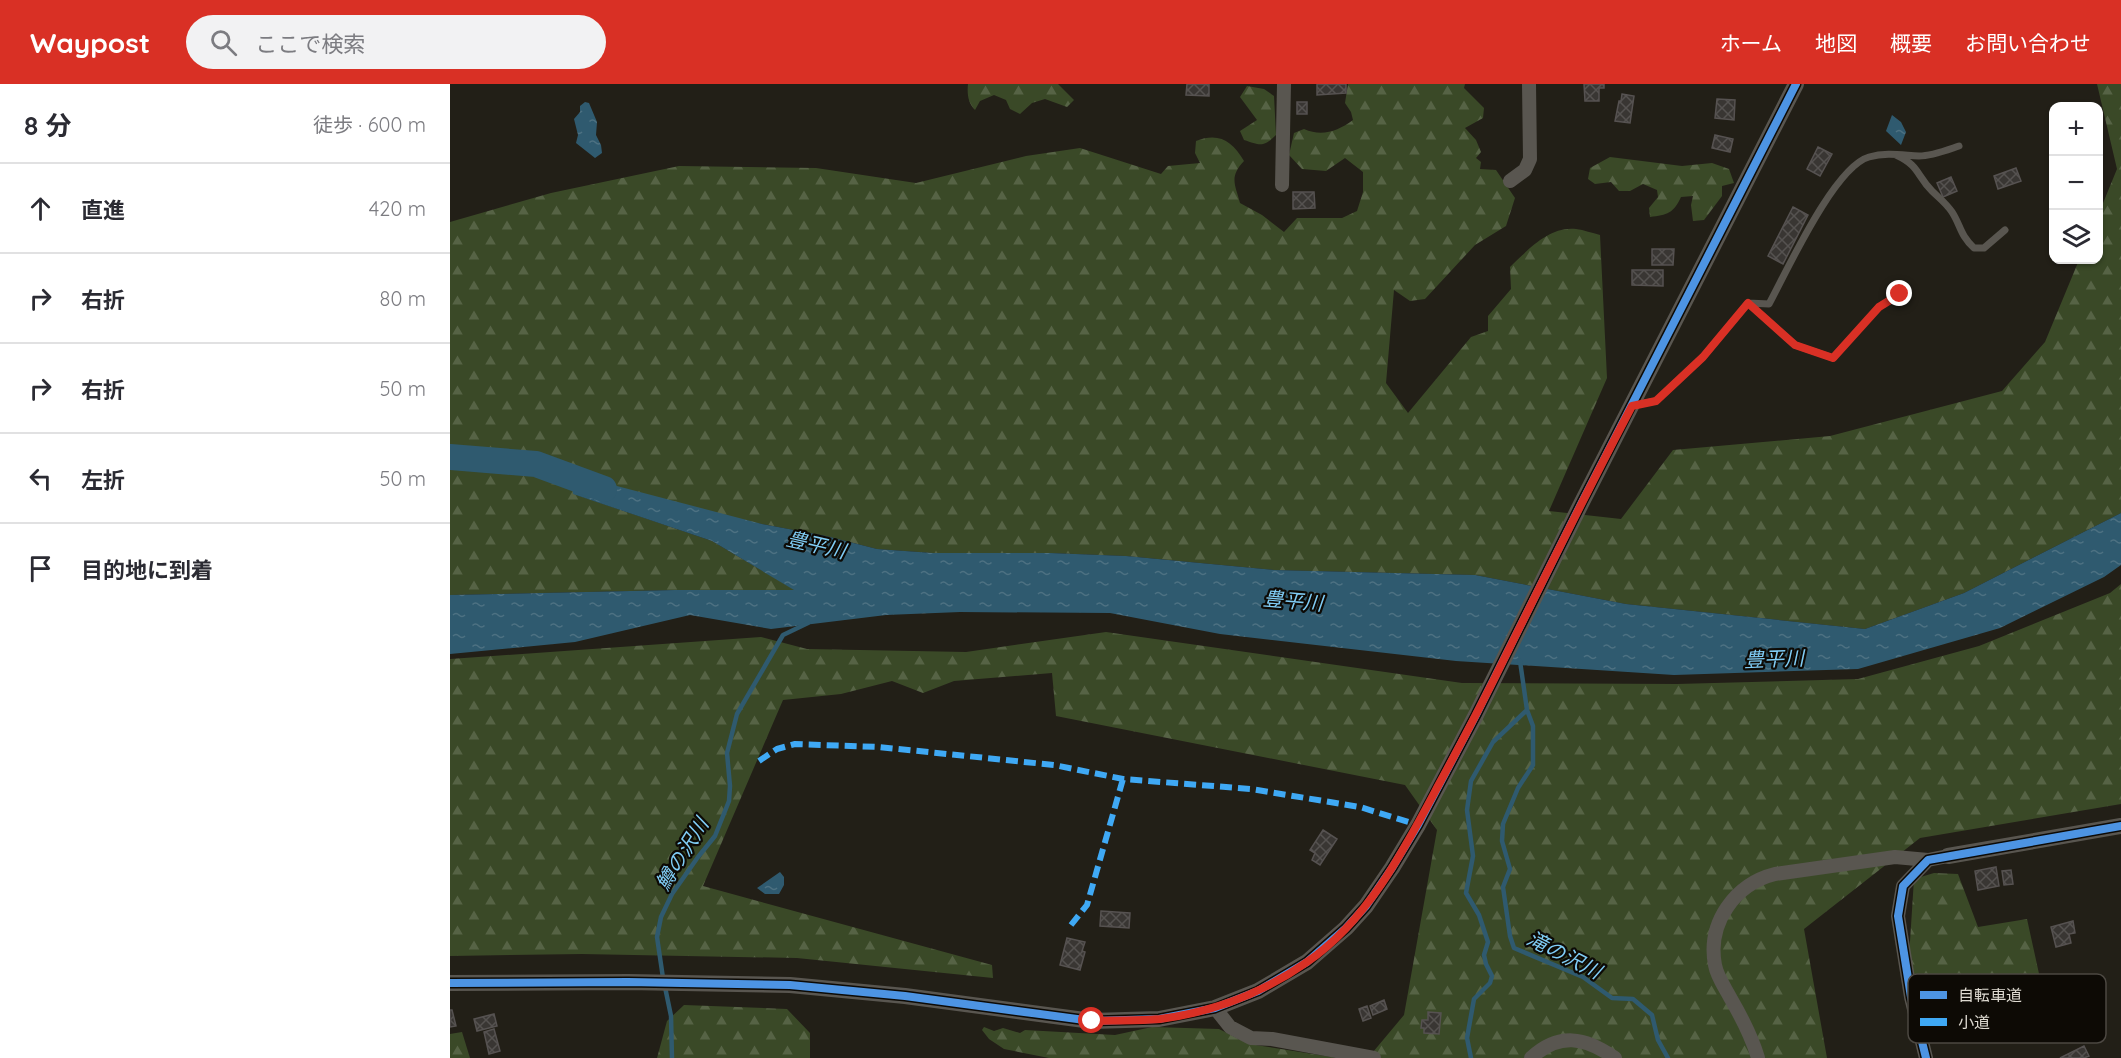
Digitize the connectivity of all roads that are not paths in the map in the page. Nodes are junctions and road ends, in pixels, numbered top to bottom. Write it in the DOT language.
graph roads {
  1 [pos="1284,84"];
  2 [pos="1529,84"];
  3 [pos="1796,84"];
  4 [pos="1959,146"];
  5 [pos="1894,154"];
  6 [pos="1510,181"];
  7 [pos="1282,185"];
  8 [pos="2005,230"];
  9 [pos="1900,294"];
  10 [pos="1748,303"];
  11 [pos="1632,406"];
  12 [pos="2121,826"];
  13 [pos="1948,856"];
  14 [pos="1928,860"];
  15 [pos="1908,978"];
  16 [pos="450,983"];
  17 [pos="1215,1008"];
  18 [pos="1922,1043"];
  19 [pos="1374,1058"];
  20 [pos="1531,1058"];
  21 [pos="1615,1058"];
  22 [pos="1758,1058"];
  23 [pos="1926,1058"];
  1 -- 7 [label="street"];
  2 -- 6 [label="street"];
  3 -- 11 [label="street"];
  4 -- 5 [label="lane"];
  5 -- 8 [label="lane"];
  5 -- 10 [label="lane"];
  9 -- 10 [label="lane"];
  10 -- 11 [label="lane"];
  11 -- 17 [label="street"];
  12 -- 13 [label="street"];
  13 -- 14 [label="street"];
  14 -- 15 [label="street"];
  14 -- 22 [label="street"];
  16 -- 17 [label="street"];
  17 -- 19 [label="street"];
  18 -- 23 [label="street"];
  20 -- 21 [label="street"];
}
